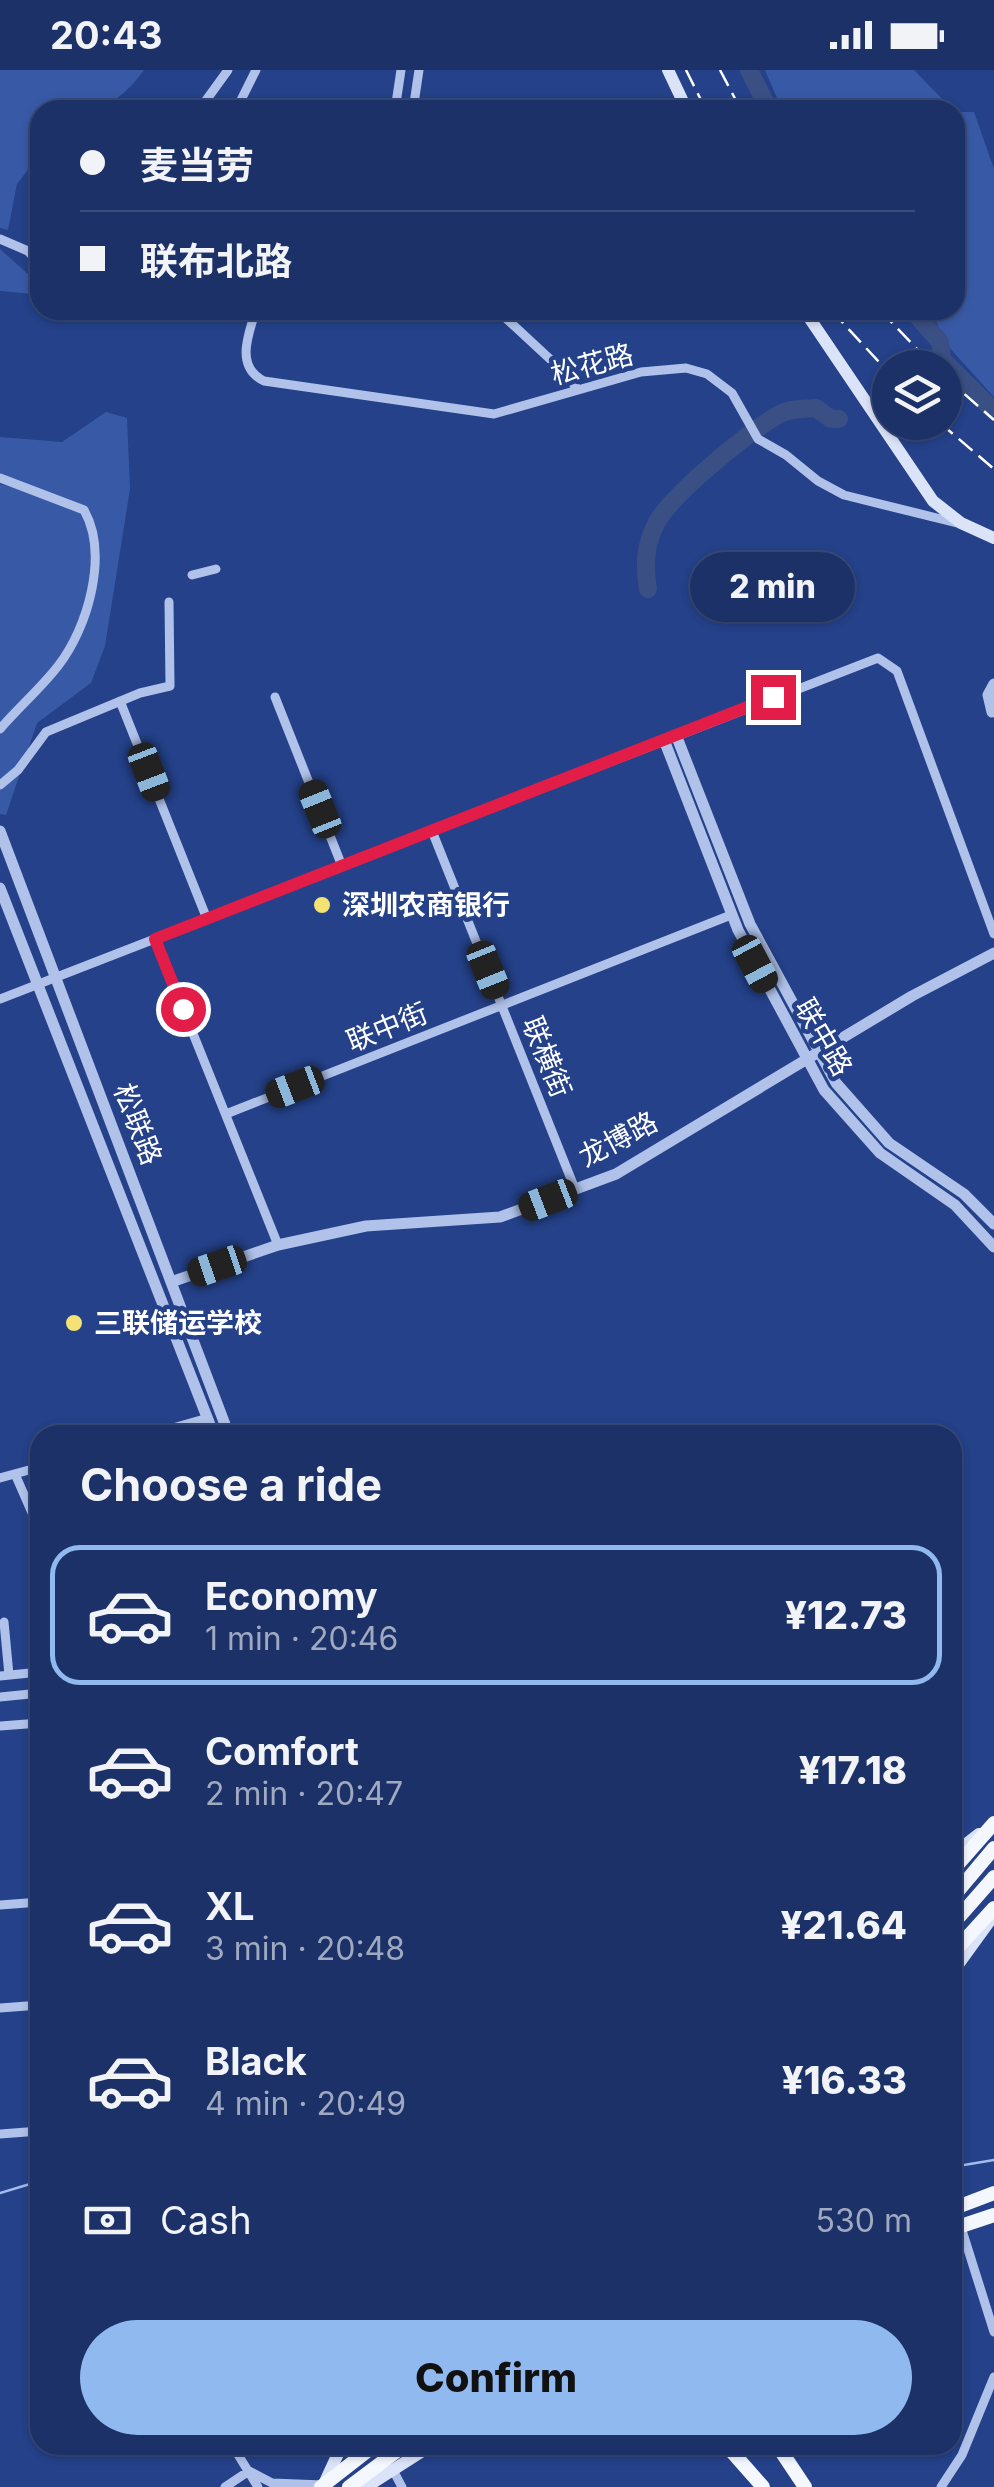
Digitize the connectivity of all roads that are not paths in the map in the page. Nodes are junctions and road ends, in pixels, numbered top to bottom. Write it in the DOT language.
graph roads {
  1 [pos="228,70"];
  2 [pos="256,70"];
  3 [pos="401,70"];
  4 [pos="419,70"];
  5 [pos="668,70"];
  6 [pos="207,100"];
  7 [pos="241,100"];
  8 [pos="396,100"];
  9 [pos="415,100"];
  10 [pos="682,100"];
  11 [pos="0,239"];
  12 [pos="30,253"];
  13 [pos="254,320"];
  14 [pos="508,320"];
  15 [pos="811,320"];
  16 [pos="578,390"];
  17 [pos="0,478"];
  18 [pos="961,524"];
  19 [pos="994,538"];
  20 [pos="216,569"];
  21 [pos="192,576"];
  22 [pos="170,602"];
  23 [pos="994,684"];
  24 [pos="274,697"];
  25 [pos="120,701"];
  26 [pos="993,714"];
  27 [pos="0,729"];
  28 [pos="670,738"];
  29 [pos="0,785"];
  30 [pos="432,830"];
  31 [pos="0,831"];
  32 [pos="342,866"];
  33 [pos="0,888"];
  34 [pos="731,915"];
  35 [pos="207,918"];
  36 [pos="994,934"];
  37 [pos="155,939"];
  38 [pos="994,953"];
  39 [pos="56,978"];
  40 [pos="38,985"];
  41 [pos="0,1000"];
  42 [pos="502,1005"];
  43 [pos="819,1052"];
  44 [pos="807,1059"];
  45 [pos="226,1114"];
  46 [pos="575,1189"];
  47 [pos="994,1224"];
  48 [pos="278,1245"];
  49 [pos="994,1246"];
  50 [pos="171,1282"];
  51 [pos="208,1418"];
  52 [pos="193,1425"];
  53 [pos="210,1425"];
  54 [pos="225,1425"];
  55 [pos="30,1469"];
  56 [pos="15,1474"];
  57 [pos="0,1478"];
  58 [pos="30,1509"];
  59 [pos="4,1622"];
  60 [pos="30,1673"];
  61 [pos="5,1676"];
  62 [pos="30,1694"];
  63 [pos="0,1697"];
  64 [pos="30,1723"];
  65 [pos="0,1726"];
  66 [pos="994,1824"];
  67 [pos="962,1848"];
  68 [pos="994,1848"];
  69 [pos="962,1860"];
  70 [pos="994,1877"];
  71 [pos="962,1886"];
  72 [pos="30,1902"];
  73 [pos="0,1904"];
  74 [pos="994,1912"];
  75 [pos="962,1913"];
  76 [pos="962,1944"];
  77 [pos="962,1959"];
  78 [pos="30,2006"];
  79 [pos="0,2008"];
  80 [pos="30,2132"];
  81 [pos="0,2134"];
  82 [pos="994,2193"];
  83 [pos="962,2205"];
  84 [pos="994,2215"];
  85 [pos="962,2226"];
  86 [pos="962,2242"];
  87 [pos="994,2332"];
  88 [pos="994,2377"];
  89 [pos="239,2455"];
  90 [pos="337,2455"];
  91 [pos="362,2455"];
  92 [pos="392,2455"];
  93 [pos="416,2455"];
  94 [pos="735,2455"];
  95 [pos="784,2455"];
  96 [pos="249,2470"];
  97 [pos="393,2470"];
  98 [pos="322,2486"];
  99 [pos="225,2487"];
  100 [pos="258,2487"];
  101 [pos="349,2487"];
  102 [pos="366,2487"];
  103 [pos="402,2487"];
  104 [pos="763,2487"];
  105 [pos="805,2487"];
  106 [pos="941,2487"];
  1 -- 6 [label="street"];
  2 -- 7 [label="street"];
  3 -- 8 [label="street"];
  4 -- 9 [label="street"];
  5 -- 10 [label="main road"];
  11 -- 12 [label="street"];
  13 -- 16 [label="street, 松花路"];
  14 -- 16 [label="street"];
  15 -- 18 [label="main road"];
  16 -- 18 [label="street, 松花路"];
  17 -- 27 [label="street"];
  18 -- 19 [label="main road"];
  20 -- 21 [label="street"];
  22 -- 25 [label="street"];
  23 -- 26 [label="street"];
  24 -- 32 [label="street"];
  25 -- 29 [label="street"];
  25 -- 35 [label="street"];
  28 -- 30 [label="street"];
  28 -- 34 [label="street, 联中路"];
  28 -- 36 [label="street"];
  28 -- 43 [label="street, 联中路"];
  30 -- 32 [label="street"];
  30 -- 42 [label="street, 联横街"];
  31 -- 39 [label="street, 松联路"];
  32 -- 35 [label="street"];
  33 -- 40 [label="street, 松联路"];
  34 -- 42 [label="street, 联中街"];
  34 -- 44 [label="street, 联中路"];
  35 -- 37 [label="street"];
  37 -- 39 [label="street"];
  37 -- 45 [label="street"];
  38 -- 43 [label="street, 龙博路"];
  39 -- 40 [label="street"];
  39 -- 50 [label="street, 松联路"];
  40 -- 41 [label="street"];
  40 -- 51 [label="street, 松联路"];
  42 -- 45 [label="street, 联中街"];
  42 -- 46 [label="street, 联横街"];
  43 -- 44 [label="street, 龙博路"];
  43 -- 47 [label="street, 联中路"];
  44 -- 46 [label="street, 龙博路"];
  44 -- 49 [label="street, 联中路"];
  45 -- 48 [label="street"];
  46 -- 48 [label="street, 龙博路"];
  48 -- 50 [label="street, 龙博路"];
  50 -- 54 [label="street, 松联路"];
  51 -- 52 [label="street"];
  51 -- 53 [label="street, 松联路"];
  55 -- 56 [label="street"];
  56 -- 57 [label="street"];
  56 -- 58 [label="street"];
  59 -- 61 [label="street"];
  60 -- 61 [label="street"];
  62 -- 63 [label="street"];
  64 -- 65 [label="street"];
  66 -- 67 [label="main road"];
  66 -- 69 [label="main road"];
  68 -- 71 [label="main road"];
  70 -- 75 [label="main road"];
  72 -- 73 [label="street"];
  74 -- 76 [label="main road"];
  74 -- 77 [label="main road"];
  78 -- 79 [label="street"];
  80 -- 81 [label="street"];
  82 -- 83 [label="main road"];
  84 -- 85 [label="main road"];
  86 -- 87 [label="street"];
  88 -- 106 [label="street"];
  89 -- 96 [label="street"];
  90 -- 98 [label="main road"];
  91 -- 98 [label="main road"];
  92 -- 101 [label="main road"];
  93 -- 97 [label="main road"];
  94 -- 104 [label="main road"];
  95 -- 105 [label="main road"];
  96 -- 98 [label="street"];
  96 -- 99 [label="street"];
  96 -- 100 [label="street"];
  97 -- 102 [label="main road"];
  97 -- 103 [label="street"];
}
